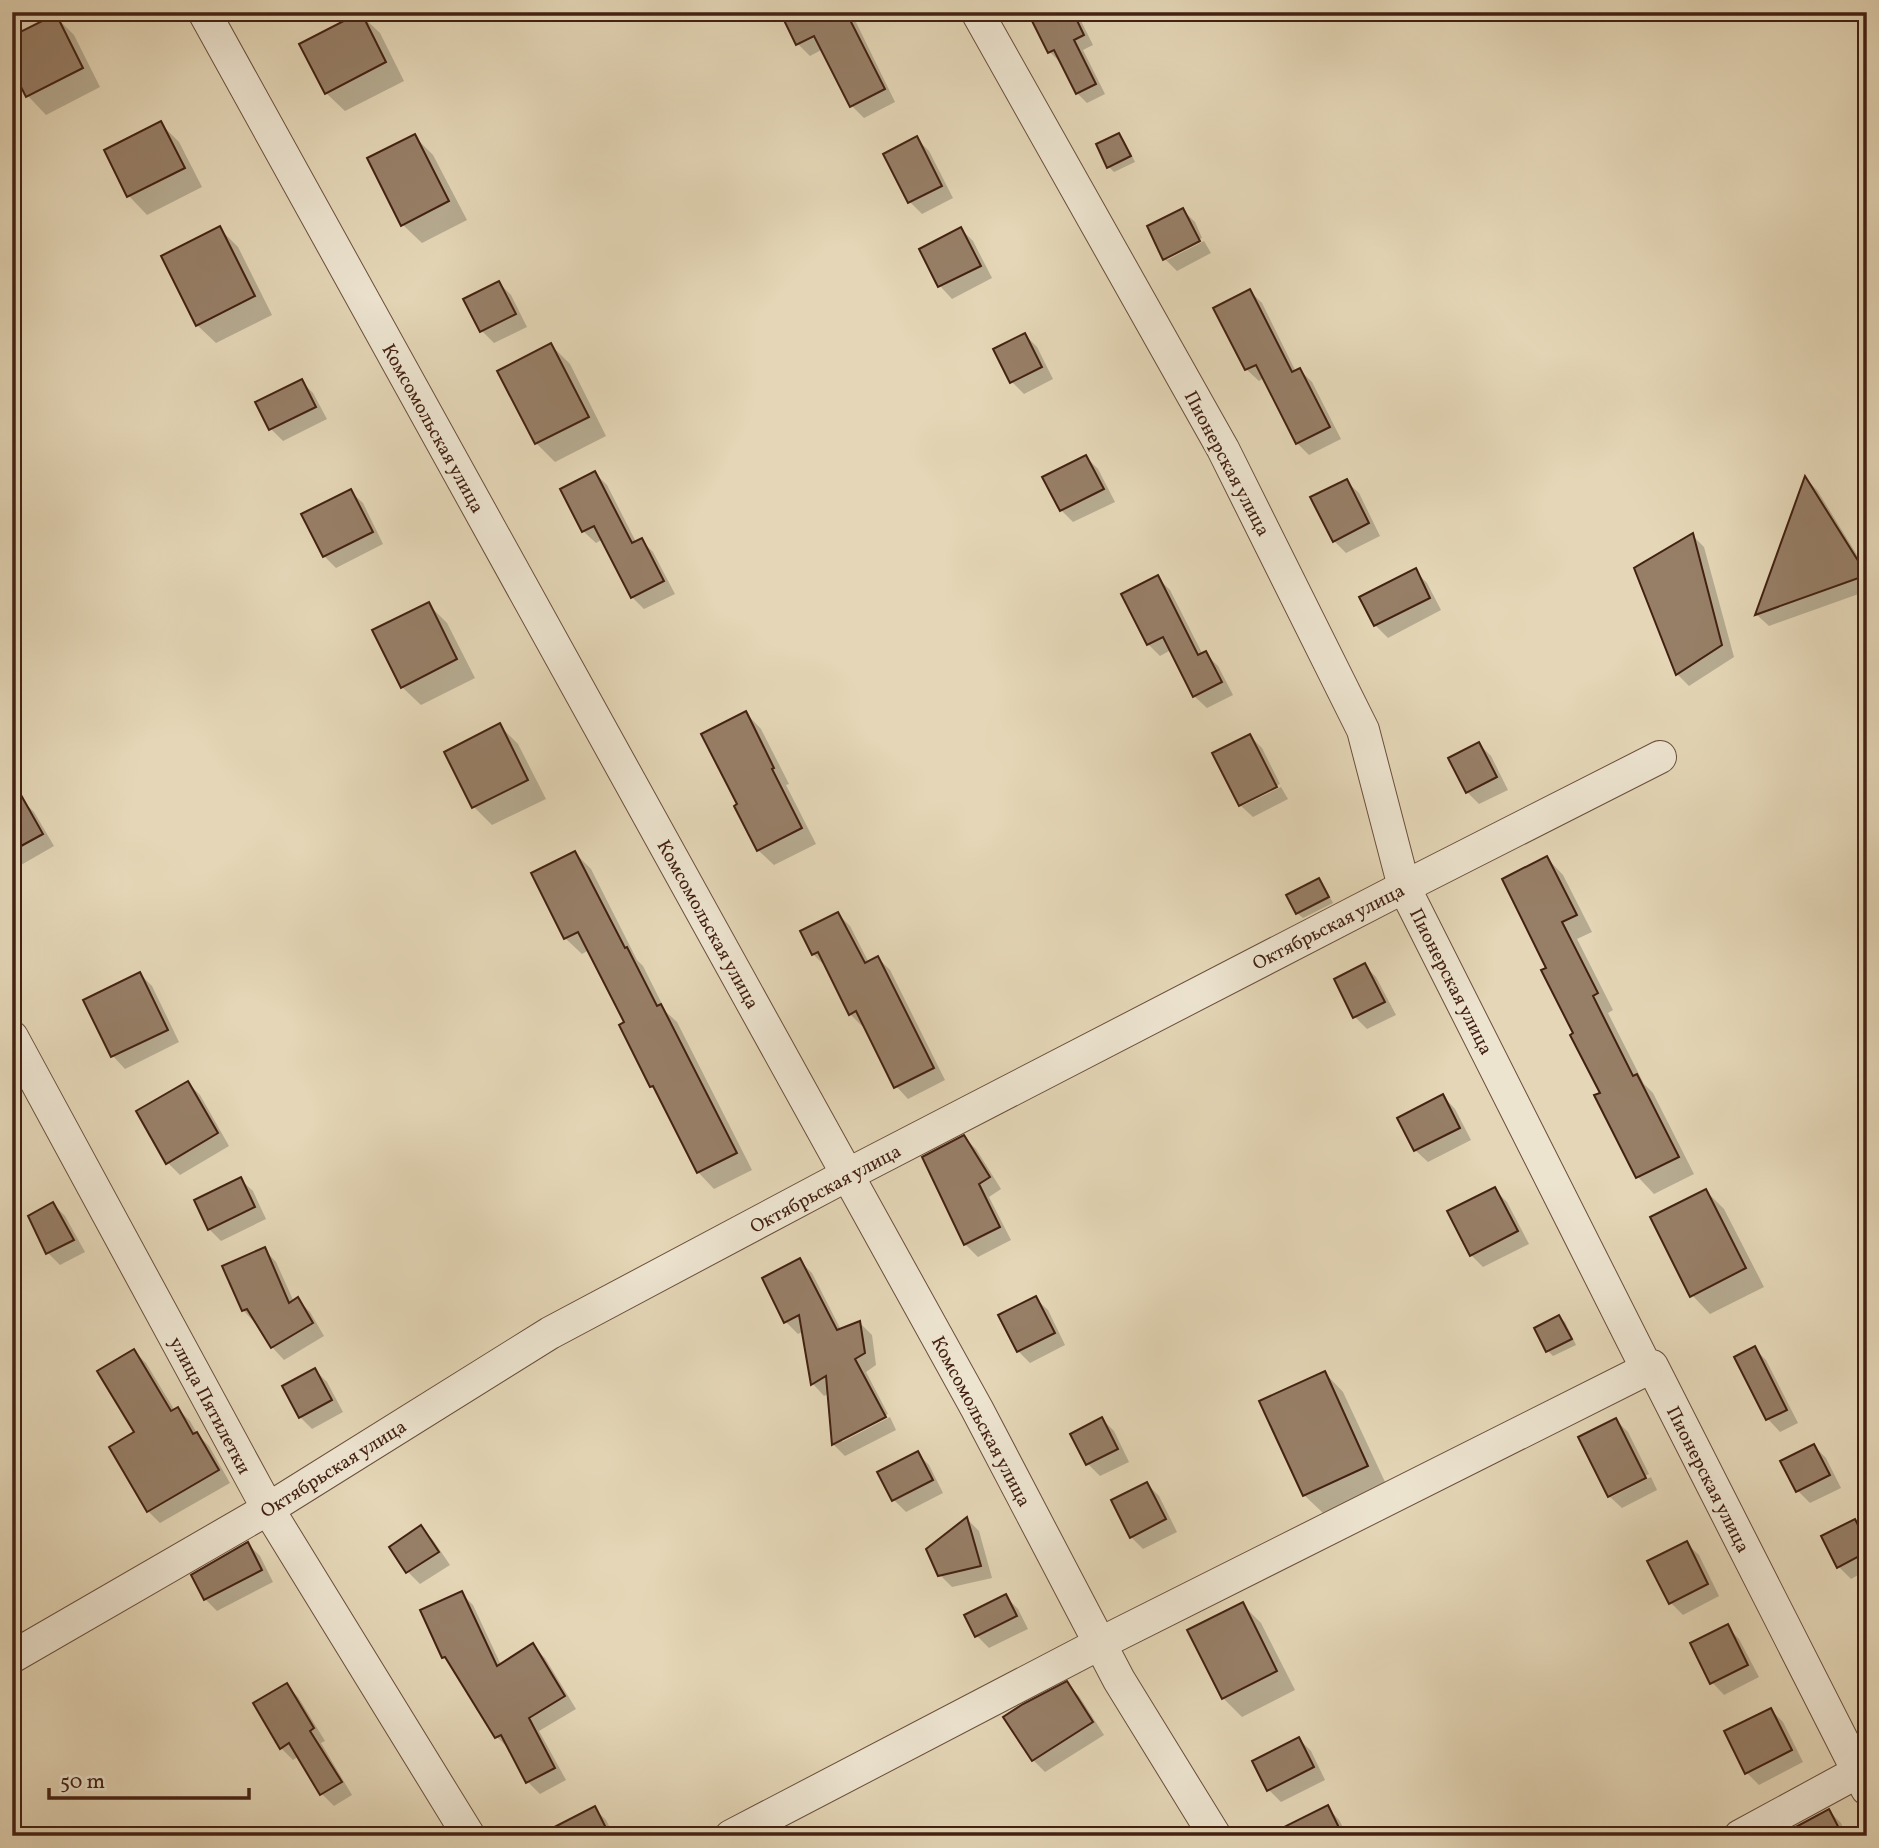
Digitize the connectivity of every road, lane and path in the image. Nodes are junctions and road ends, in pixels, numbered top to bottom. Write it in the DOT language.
graph roads {
  1 [pos="204,12"];
  2 [pos="977,12"];
  3 [pos="1660,757"];
  4 [pos="1404,887"];
  5 [pos="12,1037"];
  6 [pos="847,1175"];
  7 [pos="1647,1369"];
  8 [pos="268,1509"];
  9 [pos="1099,1644"];
  10 [pos="12,1657"];
  11 [pos="1864,1776"];
  12 [pos="469,1836"];
  13 [pos="731,1836"];
  14 [pos="1215,1836"];
  15 [pos="1740,1836"];
  1 -- 6 [label="street, Комсомольская улица"];
  2 -- 4 [label="street, Пионерская улица"];
  3 -- 4 [label="street, Октябрьская улица"];
  4 -- 6 [label="street, Октябрьская улица"];
  4 -- 7 [label="street, Пионерская улица"];
  5 -- 8 [label="street, улица Пятилетки"];
  6 -- 8 [label="street, Октябрьская улица"];
  6 -- 9 [label="street, Комсомольская улица"];
  7 -- 9 [label="street"];
  7 -- 11 [label="street, Пионерская улица"];
  8 -- 10 [label="street, Октябрьская улица"];
  8 -- 12 [label="street, улица Пятилетки"];
  9 -- 13 [label="street"];
  9 -- 14 [label="street, Комсомольская улица"];
  11 -- 15 [label="street"];
}
